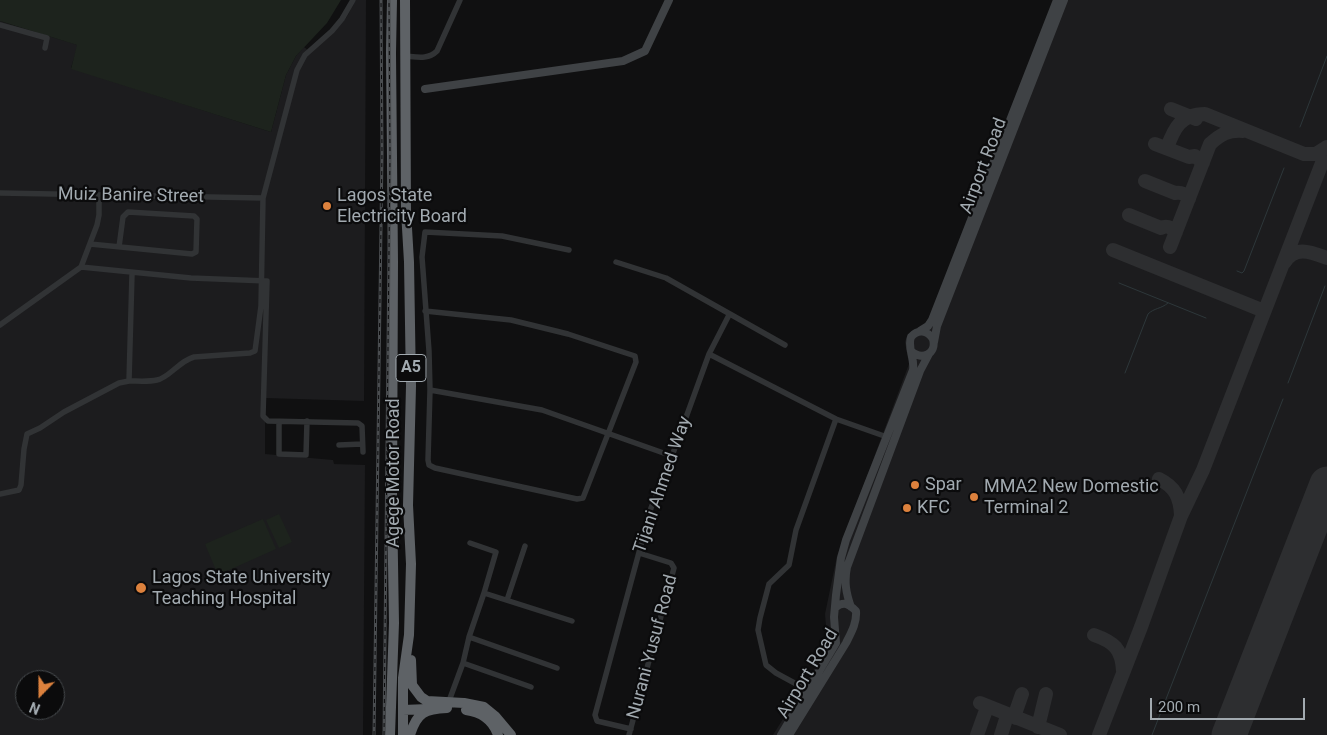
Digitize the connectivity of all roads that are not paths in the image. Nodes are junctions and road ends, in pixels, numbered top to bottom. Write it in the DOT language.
graph roads {
  1 [pos="353,0"];
  2 [pos="392,0"];
  3 [pos="405,0"];
  4 [pos="460,0"];
  5 [pos="669,0"];
  6 [pos="1057,0"];
  7 [pos="1064,0"];
  8 [pos="0,25"];
  9 [pos="45,48"];
  10 [pos="405,56"];
  11 [pos="425,89"];
  12 [pos="0,193"];
  13 [pos="99,196"];
  14 [pos="263,198"];
  15 [pos="90,244"];
  16 [pos="120,247"];
  17 [pos="569,250"];
  18 [pos="393,262"];
  19 [pos="409,262"];
  20 [pos="616,262"];
  21 [pos="81,267"];
  22 [pos="132,274"];
  23 [pos="261,280"];
  24 [pos="425,311"];
  25 [pos="729,315"];
  26 [pos="0,325"];
  27 [pos="918,332"];
  28 [pos="934,344"];
  29 [pos="785,345"];
  30 [pos="911,351"];
  31 [pos="709,354"];
  32 [pos="929,354"];
  33 [pos="129,381"];
  34 [pos="430,390"];
  35 [pos="836,419"];
  36 [pos="307,420"];
  37 [pos="279,422"];
  38 [pos="608,434"];
  39 [pos="886,437"];
  40 [pos="362,444"];
  41 [pos="339,445"];
  42 [pos="363,452"];
  43 [pos="672,456"];
  44 [pos="0,494"];
  45 [pos="470,543"];
  46 [pos="525,546"];
  47 [pos="639,553"];
  48 [pos="484,593"];
  49 [pos="506,600"];
  50 [pos="851,606"];
  51 [pos="836,607"];
  52 [pos="572,621"];
  53 [pos="836,627"];
  54 [pos="853,628"];
  55 [pos="409,635"];
  56 [pos="469,637"];
  57 [pos="463,663"];
  58 [pos="557,668"];
  59 [pos="532,687"];
  60 [pos="805,693"];
  61 [pos="449,701"];
  62 [pos="403,705"];
  63 [pos="428,705"];
  64 [pos="630,732"];
  65 [pos="390,735"];
  66 [pos="403,735"];
  67 [pos="410,735"];
  68 [pos="498,735"];
  69 [pos="510,735"];
  70 [pos="781,735"];
  71 [pos="789,735"];
  1 -- 14 [label="street"];
  2 -- 18 [label="highway, Agege Motor Road / A5"];
  3 -- 10 [label="highway, Agege Motor Road / A5"];
  4 -- 10 [label="street"];
  5 -- 11 [label="main road"];
  6 -- 27 [label="main road, Airport Road"];
  7 -- 28 [label="main road, Airport Road"];
  8 -- 9 [label="street"];
  10 -- 19 [label="highway, Agege Motor Road / A5"];
  12 -- 13 [label="street, Muiz Banire Street"];
  13 -- 14 [label="street, Muiz Banire Street"];
  13 -- 15 [label="street"];
  14 -- 23 [label="street"];
  15 -- 16 [label="street"];
  15 -- 21 [label="street"];
  16 -- 16 [label="street"];
  17 -- 24 [label="street"];
  18 -- 19 [label="highway"];
  18 -- 65 [label="highway, Agege Motor Road / A5"];
  19 -- 55 [label="highway, Agege Motor Road / A5"];
  20 -- 25 [label="street"];
  21 -- 22 [label="street"];
  21 -- 26 [label="street"];
  22 -- 23 [label="street"];
  22 -- 33 [label="street"];
  23 -- 33 [label="street"];
  23 -- 37 [label="street"];
  24 -- 34 [label="street"];
  24 -- 38 [label="street"];
  25 -- 29 [label="street"];
  25 -- 31 [label="street, Tijani Ahmed Way"];
  27 -- 28 [label="main road"];
  27 -- 30 [label="main road"];
  28 -- 32 [label="main road"];
  30 -- 32 [label="main road"];
  30 -- 39 [label="main road, Airport Road"];
  31 -- 35 [label="street"];
  31 -- 43 [label="street, Tijani Ahmed Way"];
  32 -- 50 [label="main road"];
  33 -- 44 [label="street"];
  34 -- 38 [label="street"];
  34 -- 38 [label="street"];
  35 -- 39 [label="street"];
  35 -- 60 [label="street"];
  36 -- 37 [label="street"];
  36 -- 37 [label="street"];
  36 -- 40 [label="street"];
  38 -- 43 [label="street"];
  39 -- 51 [label="main road, Airport Road"];
  40 -- 41 [label="street"];
  40 -- 42 [label="street"];
  43 -- 47 [label="street, Tijani Ahmed Way"];
  45 -- 48 [label="street"];
  46 -- 49 [label="street"];
  47 -- 64 [label="street, Tijani Ahmed Way"];
  47 -- 64 [label="street, Nurani Yusuf Road"];
  48 -- 49 [label="street"];
  48 -- 56 [label="street"];
  49 -- 52 [label="street"];
  50 -- 51 [label="main road"];
  50 -- 54 [label="main road"];
  51 -- 53 [label="main road"];
  53 -- 54 [label="main road"];
  53 -- 60 [label="main road, Airport Road"];
  54 -- 71 [label="main road, Airport Road"];
  55 -- 62 [label="highway, Agege Motor Road / A5"];
  55 -- 63 [label="highway"];
  56 -- 57 [label="street"];
  56 -- 58 [label="street"];
  57 -- 59 [label="street"];
  57 -- 61 [label="street"];
  60 -- 70 [label="main road, Airport Road"];
  61 -- 63 [label="highway"];
  61 -- 69 [label="highway"];
  62 -- 63 [label="highway"];
  62 -- 66 [label="highway, Agege Motor Road / A5"];
  63 -- 67 [label="highway"];
  63 -- 68 [label="highway"];
}
